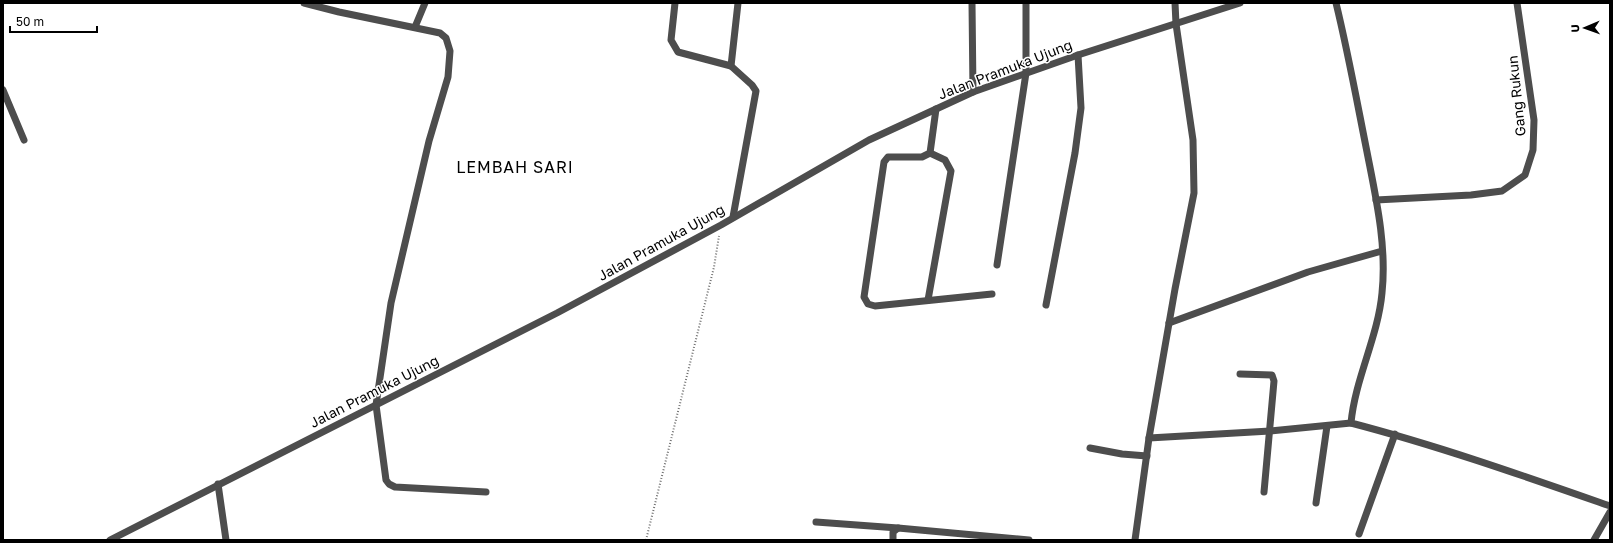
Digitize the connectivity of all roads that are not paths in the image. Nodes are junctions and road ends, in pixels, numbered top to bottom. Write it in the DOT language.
graph roads {
  1 [pos="304,3"];
  2 [pos="425,3"];
  3 [pos="675,3"];
  4 [pos="738,3"];
  5 [pos="972,3"];
  6 [pos="1026,3"];
  7 [pos="1175,3"];
  8 [pos="1240,3"];
  9 [pos="1336,3"];
  10 [pos="1517,3"];
  11 [pos="1176,24"];
  12 [pos="415,27"];
  13 [pos="1078,55"];
  14 [pos="731,66"];
  15 [pos="1026,73"];
  16 [pos="3,90"];
  17 [pos="973,92"];
  18 [pos="936,109"];
  19 [pos="24,140"];
  20 [pos="930,153"];
  21 [pos="1376,200"];
  22 [pos="733,217"];
  23 [pos="1382,251"];
  24 [pos="997,265"];
  25 [pos="992,294"];
  26 [pos="928,300"];
  27 [pos="1046,305"];
  28 [pos="1169,323"];
  29 [pos="1240,374"];
  30 [pos="376,405"];
  31 [pos="1351,423"];
  32 [pos="1327,426"];
  33 [pos="1270,432"];
  34 [pos="1395,434"];
  35 [pos="1149,438"];
  36 [pos="1090,448"];
  37 [pos="1147,456"];
  38 [pos="218,484"];
  39 [pos="486,492"];
  40 [pos="1264,492"];
  41 [pos="1316,503"];
  42 [pos="1610,506"];
  43 [pos="1610,512"];
  44 [pos="816,522"];
  45 [pos="898,528"];
  46 [pos="1359,534"];
  47 [pos="974,537"];
  48 [pos="110,540"];
  49 [pos="226,540"];
  50 [pos="893,540"];
  51 [pos="1029,540"];
  52 [pos="1135,540"];
  53 [pos="1594,540"];
  1 -- 12 [label="street"];
  2 -- 12 [label="street"];
  3 -- 14 [label="street"];
  4 -- 14 [label="street"];
  5 -- 17 [label="street"];
  6 -- 15 [label="street"];
  7 -- 11 [label="street"];
  8 -- 11 [label="street, Jalan Pramuka Ujung"];
  9 -- 21 [label="street"];
  10 -- 21 [label="street, Gang Rukun"];
  11 -- 13 [label="street, Jalan Pramuka Ujung"];
  11 -- 28 [label="street"];
  12 -- 30 [label="street"];
  13 -- 15 [label="street, Jalan Pramuka Ujung"];
  13 -- 27 [label="street"];
  14 -- 22 [label="street"];
  15 -- 17 [label="street, Jalan Pramuka Ujung"];
  15 -- 24 [label="street"];
  16 -- 19 [label="street"];
  17 -- 18 [label="street, Jalan Pramuka Ujung"];
  18 -- 20 [label="street"];
  18 -- 22 [label="street, Jalan Pramuka Ujung"];
  20 -- 26 [label="street"];
  20 -- 26 [label="street"];
  21 -- 23 [label="street"];
  22 -- 30 [label="street, Jalan Pramuka Ujung"];
  23 -- 28 [label="street"];
  23 -- 31 [label="street"];
  25 -- 26 [label="street"];
  28 -- 35 [label="street"];
  29 -- 33 [label="street"];
  30 -- 38 [label="street, Jalan Pramuka Ujung"];
  30 -- 39 [label="street"];
  31 -- 32 [label="street"];
  31 -- 34 [label="street"];
  32 -- 33 [label="street"];
  32 -- 41 [label="street"];
  33 -- 35 [label="street"];
  33 -- 40 [label="street"];
  34 -- 42 [label="street"];
  34 -- 46 [label="street"];
  35 -- 37 [label="street"];
  36 -- 37 [label="street"];
  37 -- 52 [label="street"];
  38 -- 48 [label="street, Jalan Pramuka Ujung"];
  38 -- 49 [label="street"];
  43 -- 53 [label="street"];
  44 -- 45 [label="street"];
  45 -- 47 [label="street"];
  45 -- 50 [label="street"];
  47 -- 51 [label="street"];
}
